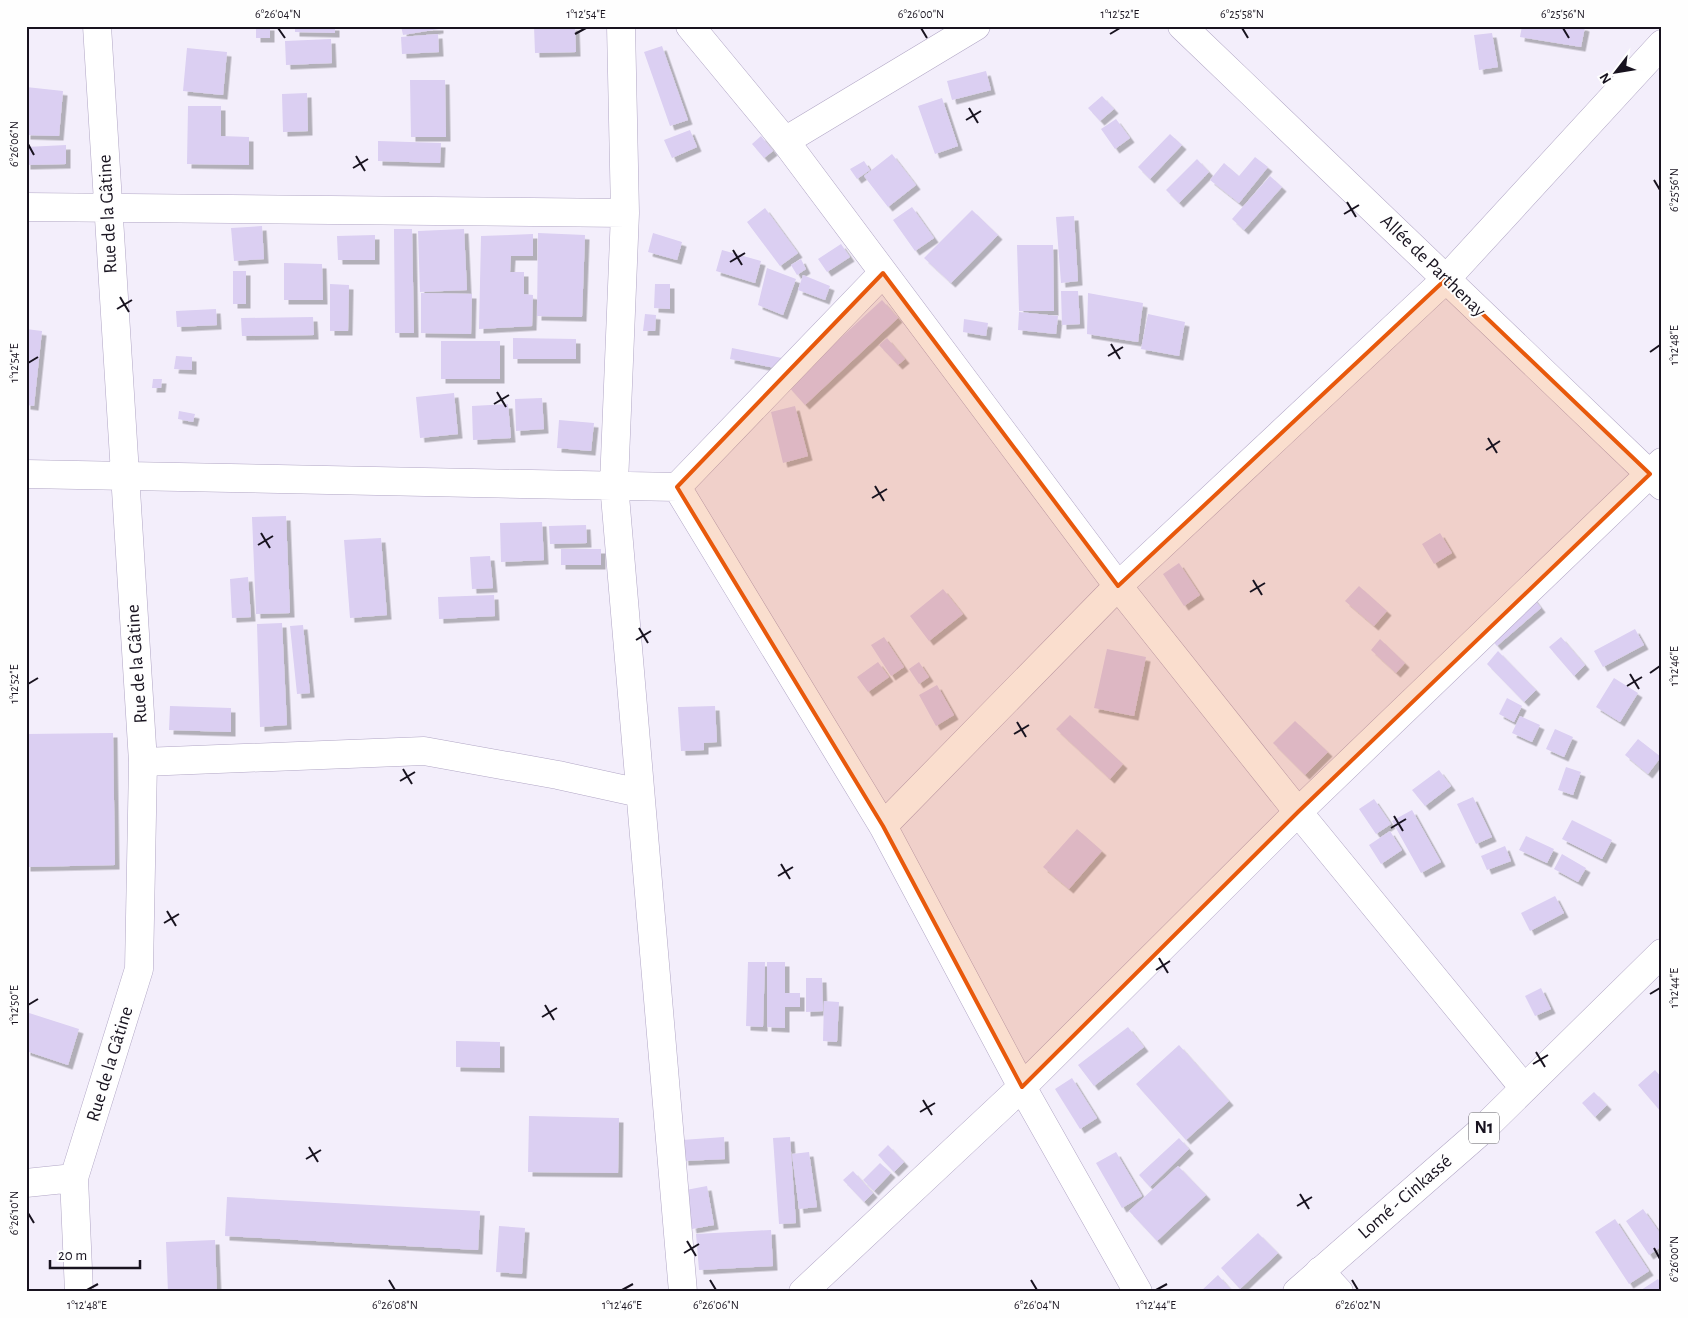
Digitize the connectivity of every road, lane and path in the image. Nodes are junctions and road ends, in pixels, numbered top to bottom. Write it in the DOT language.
graph roads {
  1 [pos="97,26"];
  2 [pos="621,26"];
  3 [pos="690,26"];
  4 [pos="976,26"];
  5 [pos="1182,26"];
  6 [pos="1662,44"];
  7 [pos="785,141"];
  8 [pos="26,206"];
  9 [pos="107,206"];
  10 [pos="625,213"];
  11 [pos="883,273"];
  12 [pos="1446,279"];
  13 [pos="26,474"];
  14 [pos="1658,474"];
  15 [pos="124,475"];
  16 [pos="614,484"];
  17 [pos="677,487"];
  18 [pos="1118,586"];
  19 [pos="143,762"];
  20 [pos="640,793"];
  21 [pos="1298,812"];
  22 [pos="883,826"];
  23 [pos="1662,953"];
  24 [pos="1022,1087"];
  25 [pos="1524,1088"];
  26 [pos="74,1178"];
  27 [pos="26,1183"];
  28 [pos="1320,1271"];
  29 [pos="79,1292"];
  30 [pos="682,1292"];
  31 [pos="803,1292"];
  32 [pos="1138,1292"];
  33 [pos="1297,1292"];
  34 [pos="1339,1292"];
  1 -- 9 [label="main road, Rue de la Gâtine"];
  2 -- 10 [label="main road"];
  3 -- 7 [label="main road"];
  4 -- 7 [label="main road"];
  5 -- 12 [label="main road, Allée de Parthenay"];
  6 -- 12 [label="main road"];
  7 -- 11 [label="main road"];
  8 -- 9 [label="main road"];
  9 -- 10 [label="main road"];
  9 -- 15 [label="main road, Rue de la Gâtine"];
  10 -- 16 [label="main road"];
  11 -- 17 [label="main road"];
  11 -- 18 [label="main road"];
  12 -- 14 [label="main road, Allée de Parthenay"];
  12 -- 18 [label="main road"];
  13 -- 15 [label="main road"];
  14 -- 21 [label="main road"];
  15 -- 16 [label="main road"];
  15 -- 19 [label="main road, Rue de la Gâtine"];
  16 -- 17 [label="main road"];
  16 -- 20 [label="main road"];
  17 -- 22 [label="main road"];
  18 -- 21 [label="main road"];
  18 -- 22 [label="main road"];
  19 -- 20 [label="main road"];
  19 -- 26 [label="main road, Rue de la Gâtine"];
  20 -- 30 [label="main road"];
  21 -- 24 [label="main road"];
  21 -- 25 [label="main road"];
  22 -- 24 [label="main road"];
  23 -- 25 [label="main road, Lomé - Cinkassé / N1"];
  24 -- 31 [label="main road"];
  24 -- 32 [label="main road"];
  25 -- 28 [label="main road, Lomé - Cinkassé / N1"];
  26 -- 27 [label="main road"];
  26 -- 29 [label="main road, Rue de la Gâtine"];
  28 -- 33 [label="main road, Lomé - Cinkassé / N1"];
  28 -- 34 [label="main road"];
}
